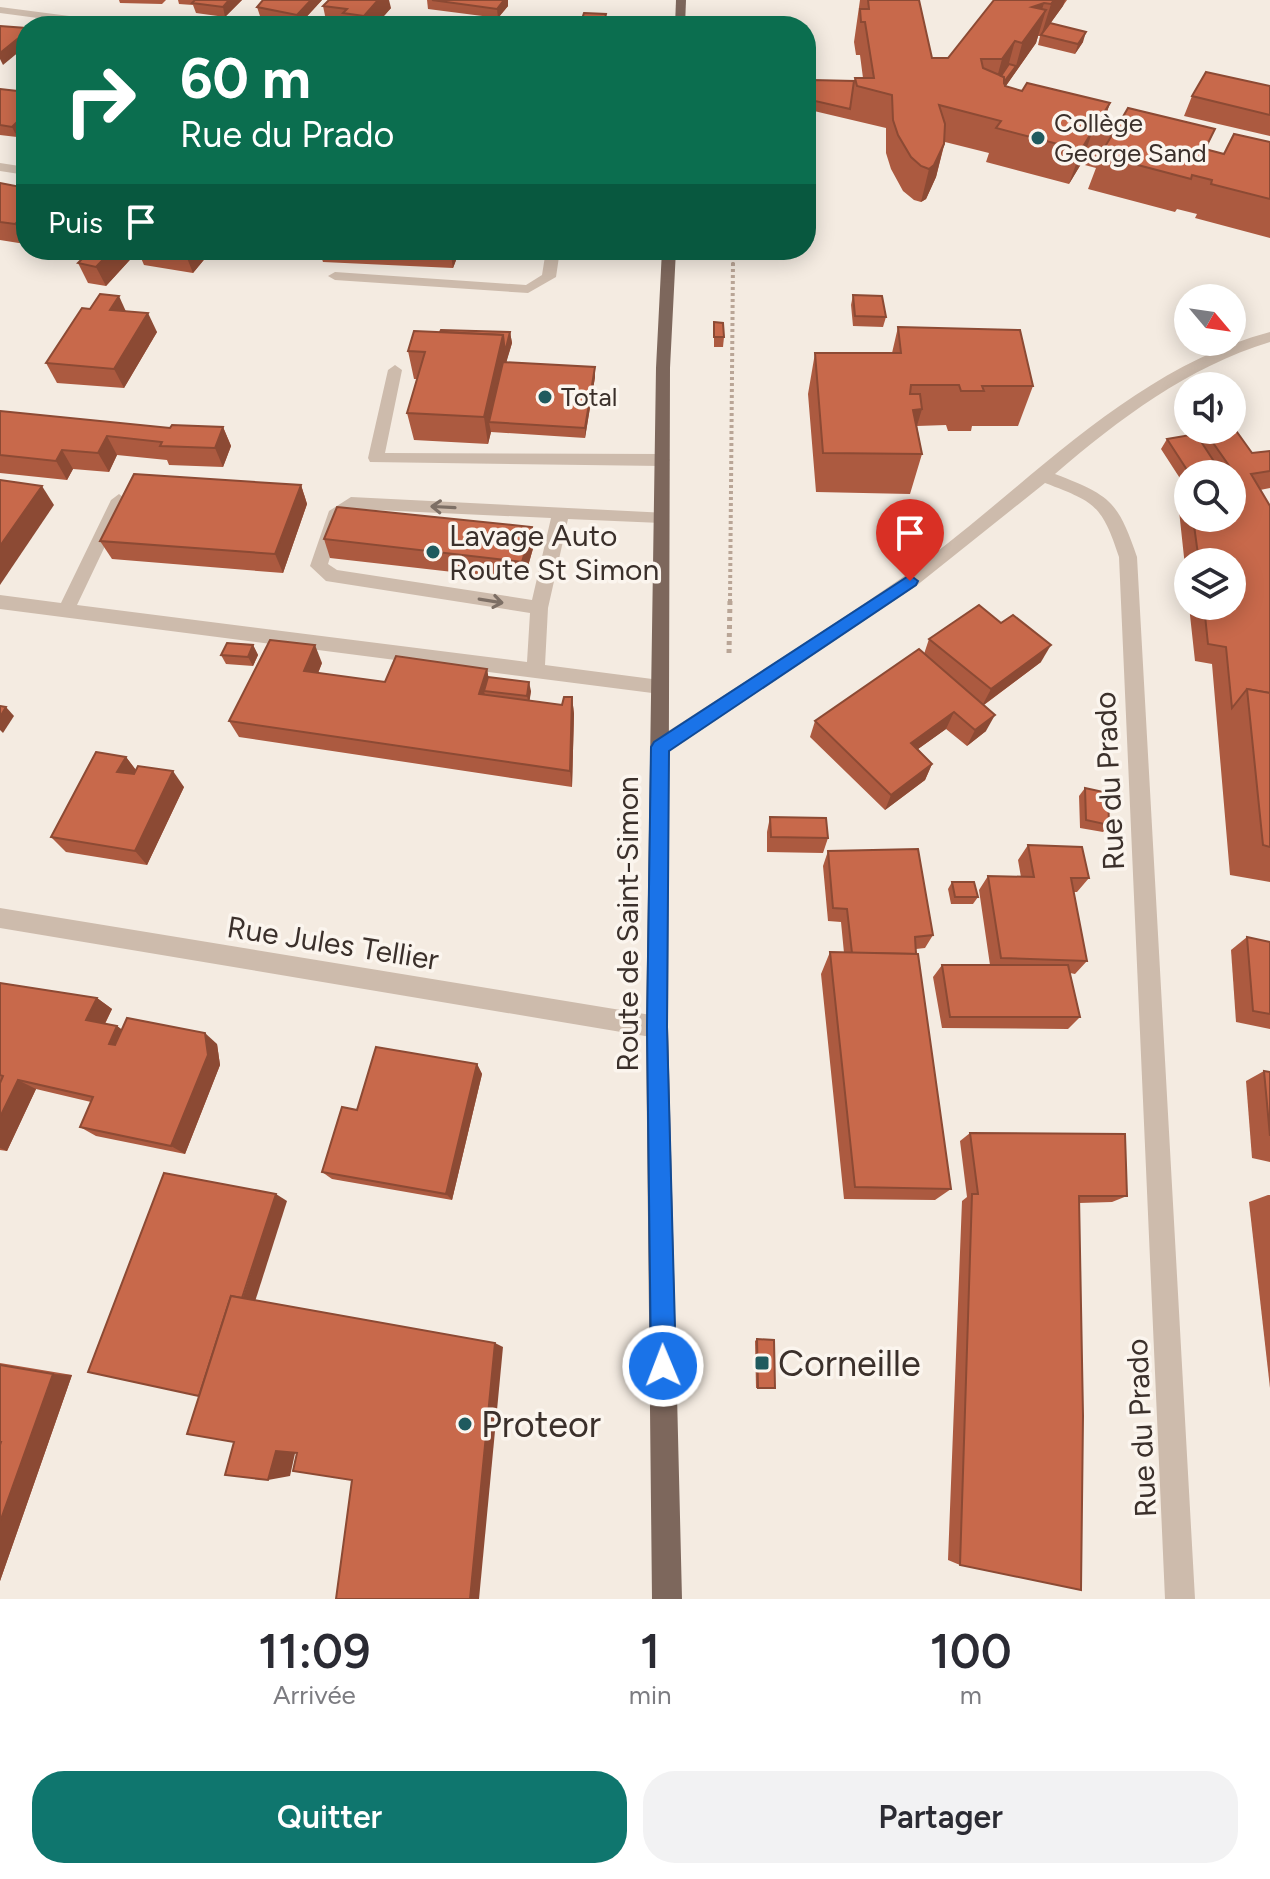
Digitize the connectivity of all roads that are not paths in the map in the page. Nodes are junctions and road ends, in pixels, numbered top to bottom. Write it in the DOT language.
graph roads {
  1 [pos="0,10"];
  2 [pos="46,16"];
  3 [pos="552,260"];
  4 [pos="669,260"];
  5 [pos="335,276"];
  6 [pos="1270,337"];
  7 [pos="395,370"];
  8 [pos="662,460"];
  9 [pos="1043,476"];
  10 [pos="119,500"];
  11 [pos="561,512"];
  12 [pos="661,517"];
  13 [pos="0,602"];
  14 [pos="539,608"];
  15 [pos="66,610"];
  16 [pos="536,670"];
  17 [pos="660,687"];
  18 [pos="660,747"];
  19 [pos="0,918"];
  20 [pos="657,1027"];
  21 [pos="667,1599"];
  22 [pos="1180,1599"];
  1 -- 2 [label="street"];
  3 -- 5 [label="street"];
  4 -- 8 [label="main road, Route de Saint-Simon"];
  6 -- 9 [label="street"];
  7 -- 8 [label="street"];
  8 -- 12 [label="main road, Route de Saint-Simon"];
  9 -- 18 [label="street"];
  9 -- 22 [label="street, Rue du Prado"];
  10 -- 15 [label="street"];
  11 -- 12 [label="street"];
  11 -- 14 [label="street"];
  11 -- 14 [label="street, one-way"];
  12 -- 17 [label="main road, Route de Saint-Simon"];
  13 -- 15 [label="street"];
  14 -- 16 [label="street"];
  15 -- 16 [label="street"];
  16 -- 17 [label="street"];
  17 -- 18 [label="main road, Route de Saint-Simon"];
  18 -- 20 [label="main road, Route de Saint-Simon"];
  19 -- 20 [label="street, Rue Jules Tellier"];
  20 -- 21 [label="main road, Route de Saint-Simon"];
}
